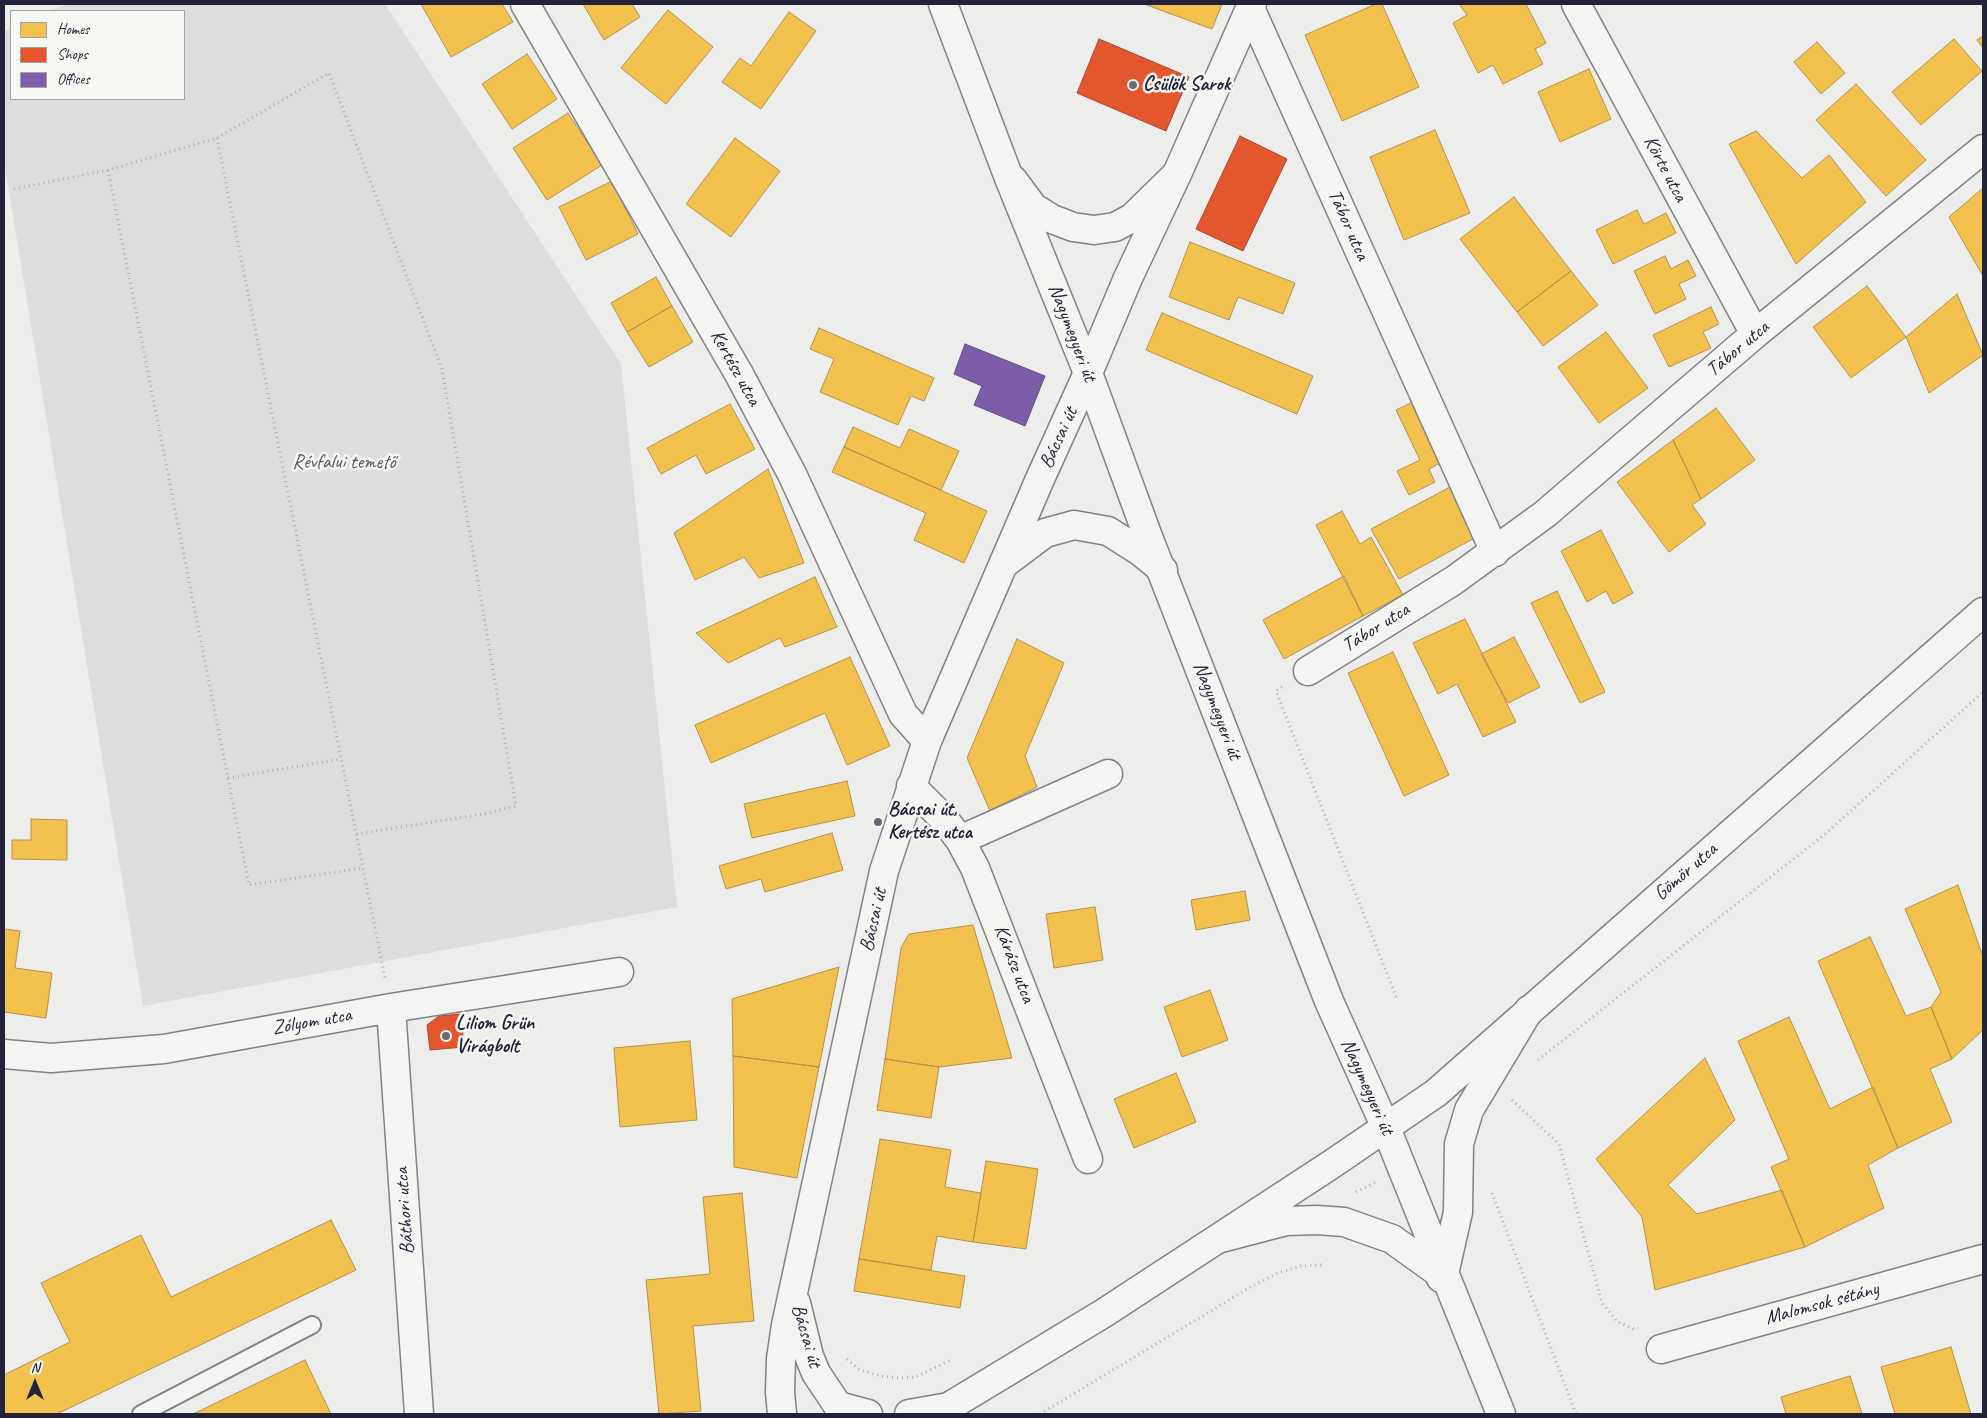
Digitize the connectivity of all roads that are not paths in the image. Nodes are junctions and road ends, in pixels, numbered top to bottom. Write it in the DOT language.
graph roads {
  1 [pos="525,4"];
  2 [pos="942,4"];
  3 [pos="1576,4"];
  4 [pos="1251,6"];
  5 [pos="1983,149"];
  6 [pos="1006,169"];
  7 [pos="1177,174"];
  8 [pos="1755,334"];
  9 [pos="1088,373"];
  10 [pos="1495,552"];
  11 [pos="1002,565"];
  12 [pos="1162,570"];
  13 [pos="1983,612"];
  14 [pos="1308,671"];
  15 [pos="927,741"];
  16 [pos="1108,774"];
  17 [pos="911,786"];
  18 [pos="960,840"];
  19 [pos="619,972"];
  20 [pos="391,1008"];
  21 [pos="1529,1010"];
  22 [pos="4,1054"];
  23 [pos="1386,1128"];
  24 [pos="1088,1159"];
  25 [pos="1221,1238"];
  26 [pos="1983,1259"];
  27 [pos="1444,1274"];
  28 [pos="794,1289"];
  29 [pos="1457,1308"];
  30 [pos="312,1325"];
  31 [pos="1661,1348"];
  32 [pos="839,1410"];
  33 [pos="943,1410"];
  34 [pos="141,1414"];
  35 [pos="419,1414"];
  36 [pos="782,1414"];
  37 [pos="868,1414"];
  38 [pos="909,1414"];
  39 [pos="1501,1414"];
  1 -- 15 [label="street, Kertész utca"];
  2 -- 6 [label="street, Nagymegyeri út"];
  3 -- 8 [label="street, Körte utca"];
  4 -- 7 [label="street, Bácsai út"];
  4 -- 10 [label="street, Tábor utca"];
  5 -- 8 [label="street, Tábor utca"];
  6 -- 7 [label="street, Bácsai út"];
  6 -- 9 [label="street, Nagymegyeri út"];
  7 -- 9 [label="street, Bácsai út"];
  8 -- 10 [label="street, Tábor utca"];
  9 -- 11 [label="street, Bácsai út"];
  9 -- 12 [label="street, Nagymegyeri út"];
  10 -- 14 [label="street, Tábor utca"];
  11 -- 12 [label="street, Bácsai út"];
  11 -- 15 [label="street, Bácsai út"];
  12 -- 23 [label="street, Nagymegyeri út"];
  13 -- 21 [label="street, Gömör utca"];
  15 -- 17 [label="street, Bácsai út"];
  16 -- 18 [label="street"];
  17 -- 18 [label="street, Kárász utca"];
  17 -- 28 [label="street, Bácsai út"];
  18 -- 24 [label="street, Kárász utca"];
  19 -- 20 [label="street, Zólyom utca"];
  20 -- 22 [label="street, Zólyom utca"];
  20 -- 35 [label="street, Báthori utca"];
  21 -- 23 [label="street, Gömör utca"];
  21 -- 27 [label="street"];
  23 -- 25 [label="street, Gömör utca"];
  23 -- 27 [label="street, Nagymegyeri út"];
  25 -- 29 [label="street"];
  25 -- 33 [label="street, Gömör utca"];
  26 -- 31 [label="street, Malomsok sétány"];
  27 -- 29 [label="street, Nagymegyeri út"];
  28 -- 32 [label="street, Bácsai út"];
  28 -- 36 [label="street, Bácsai út"];
  29 -- 39 [label="street, Nagymegyeri út"];
  30 -- 34 [label="lane"];
  32 -- 37 [label="street, Bácsai út"];
  33 -- 38 [label="street"];
}
